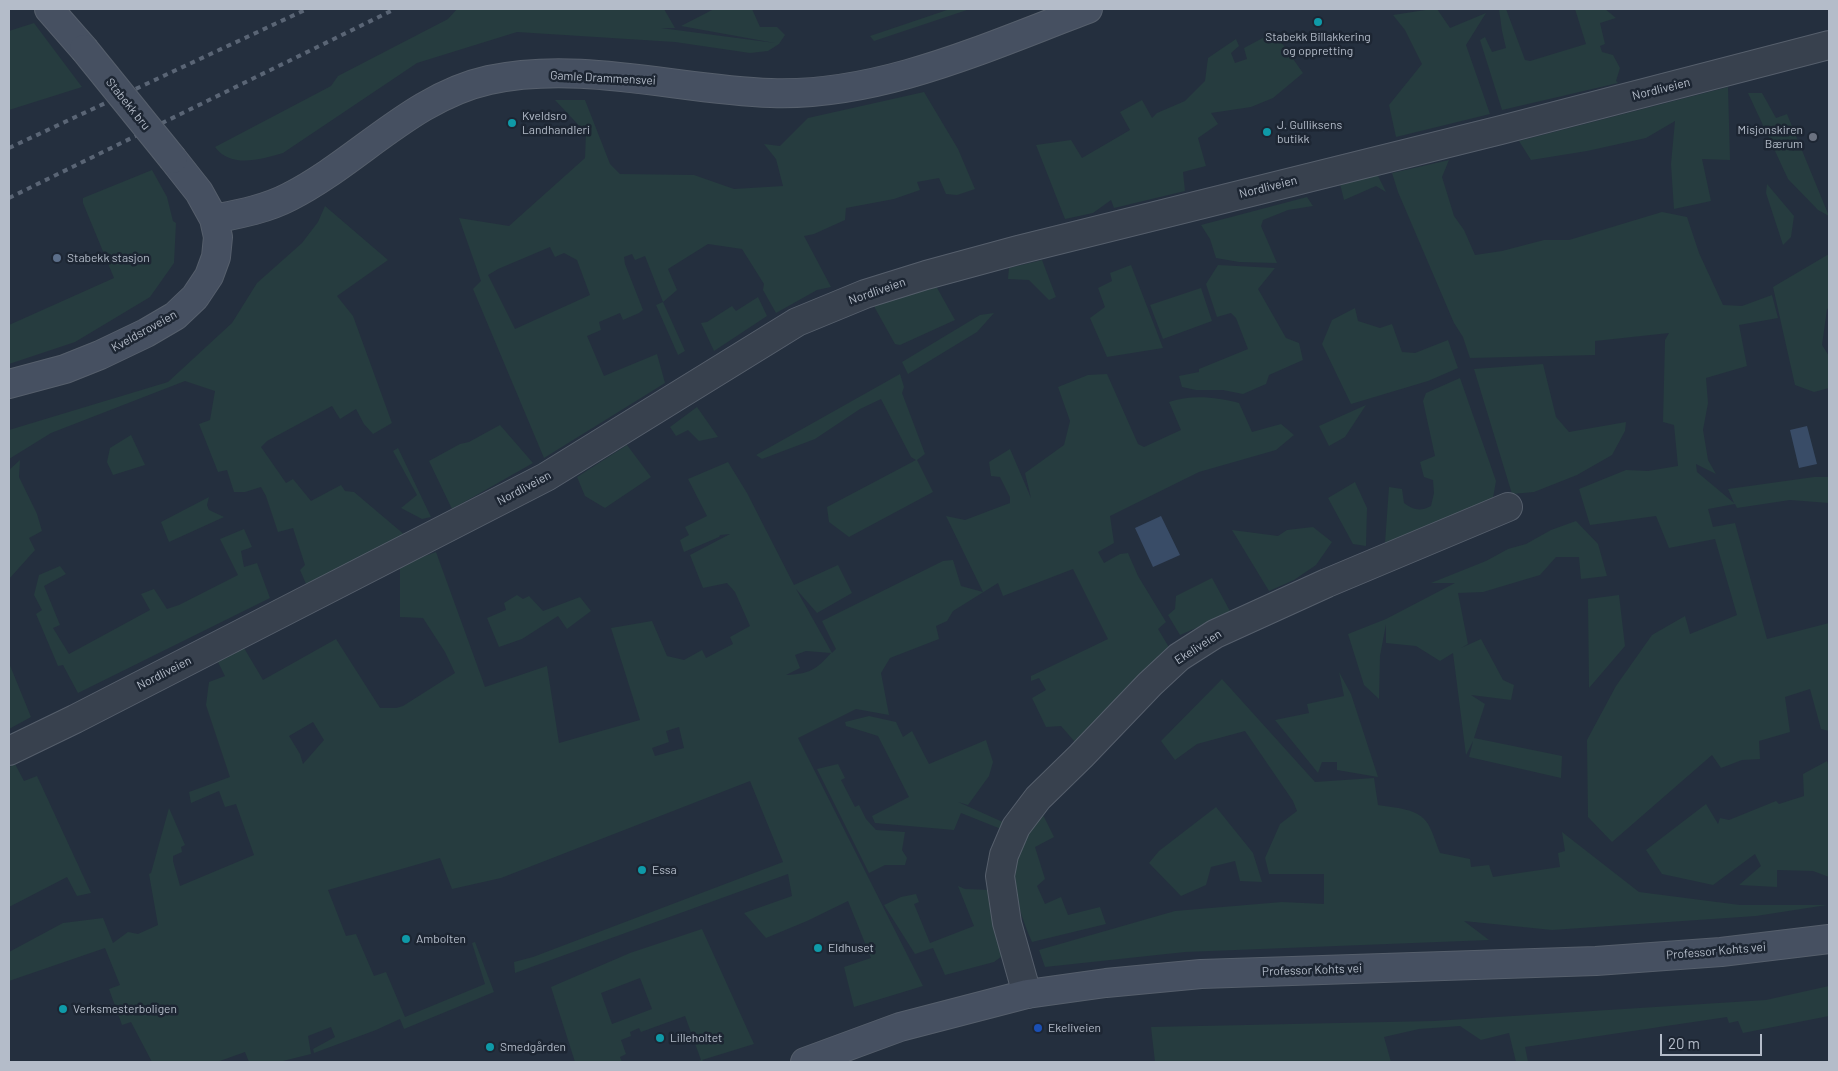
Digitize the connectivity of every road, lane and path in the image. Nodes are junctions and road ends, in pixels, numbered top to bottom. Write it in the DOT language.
graph roads {
  1 [pos="49,9"];
  2 [pos="1088,9"];
  3 [pos="1829,45"];
  4 [pos="214,219"];
  5 [pos="9,384"];
  6 [pos="1508,507"];
  7 [pos="9,751"];
  8 [pos="1829,939"];
  9 [pos="1027,994"];
  10 [pos="805,1062"];
  1 -- 4 [label="main road, Stabekk bru, bridge"];
  2 -- 4 [label="main road, Gamle Drammensvei"];
  3 -- 7 [label="street, Nordliveien"];
  4 -- 5 [label="main road, Kveldsroveien"];
  6 -- 9 [label="street, Ekeliveien"];
  8 -- 9 [label="main road, Professor Kohts vei"];
  9 -- 10 [label="main road, Professor Kohts vei"];
}
